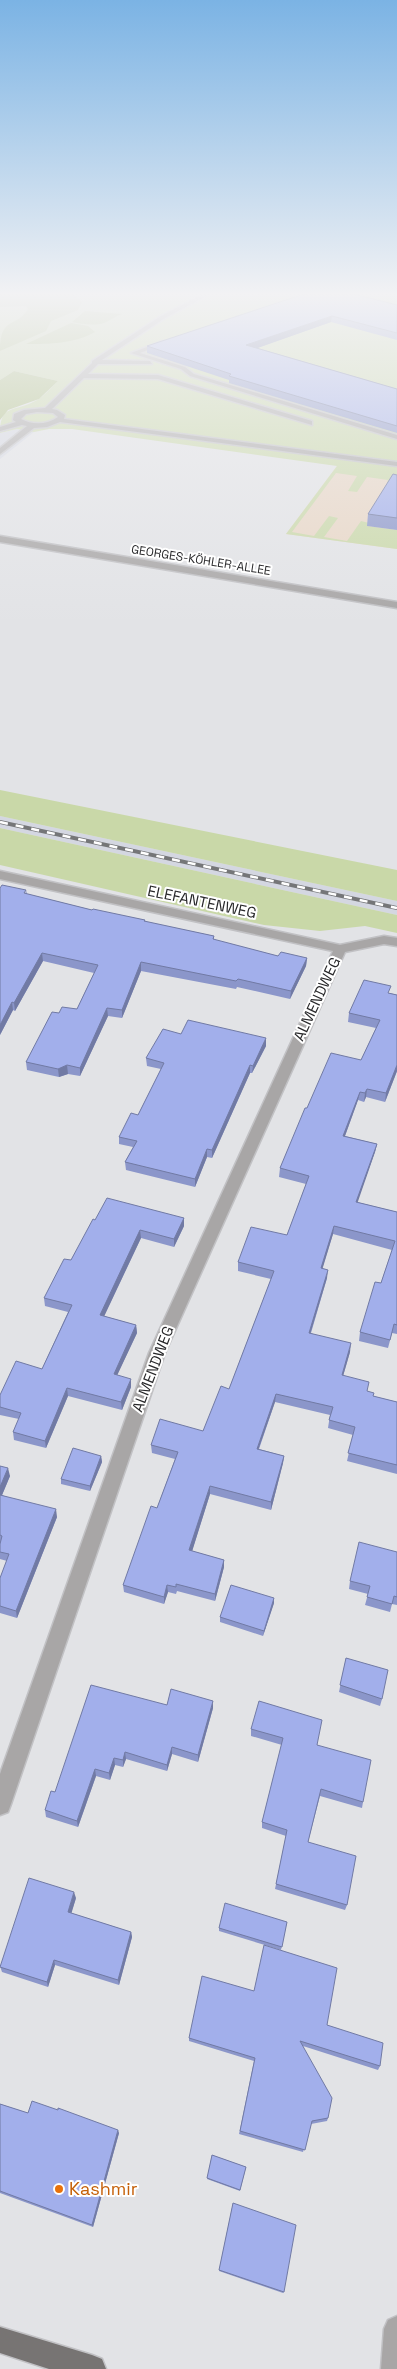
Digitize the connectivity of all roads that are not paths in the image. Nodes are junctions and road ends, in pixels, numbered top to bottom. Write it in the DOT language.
graph roads {
  1 [pos="52,405"];
  2 [pos="248,405"];
  3 [pos="282,405"];
  4 [pos="47,410"];
  5 [pos="59,420"];
  6 [pos="21,423"];
  7 [pos="309,423"];
  8 [pos="33,425"];
  9 [pos="0,429"];
  10 [pos="0,436"];
  11 [pos="16,437"];
  12 [pos="397,437"];
  13 [pos="2,448"];
  14 [pos="397,464"];
  15 [pos="0,539"];
  16 [pos="397,605"];
  17 [pos="0,876"];
  18 [pos="397,942"];
  19 [pos="340,949"];
  20 [pos="0,1804"];
  21 [pos="397,2329"];
  22 [pos="0,2340"];
  23 [pos="92,2369"];
  24 [pos="395,2369"];
  1 -- 4 [label="street"];
  2 -- 7 [label="street"];
  3 -- 12 [label="street"];
  4 -- 5 [label="street"];
  4 -- 6 [label="street"];
  5 -- 8 [label="street"];
  5 -- 14 [label="street"];
  6 -- 8 [label="street"];
  6 -- 9 [label="street"];
  8 -- 11 [label="street"];
  10 -- 11 [label="street"];
  11 -- 13 [label="street"];
  15 -- 16 [label="street, GEORGES-KÖHLER-ALLEE"];
  17 -- 19 [label="street, ELEFANTENWEG"];
  18 -- 19 [label="street, ELEFANTENWEG"];
  19 -- 20 [label="street, ALMENDWEG"];
  21 -- 24 [label="street"];
  22 -- 23 [label="main road"];
}
